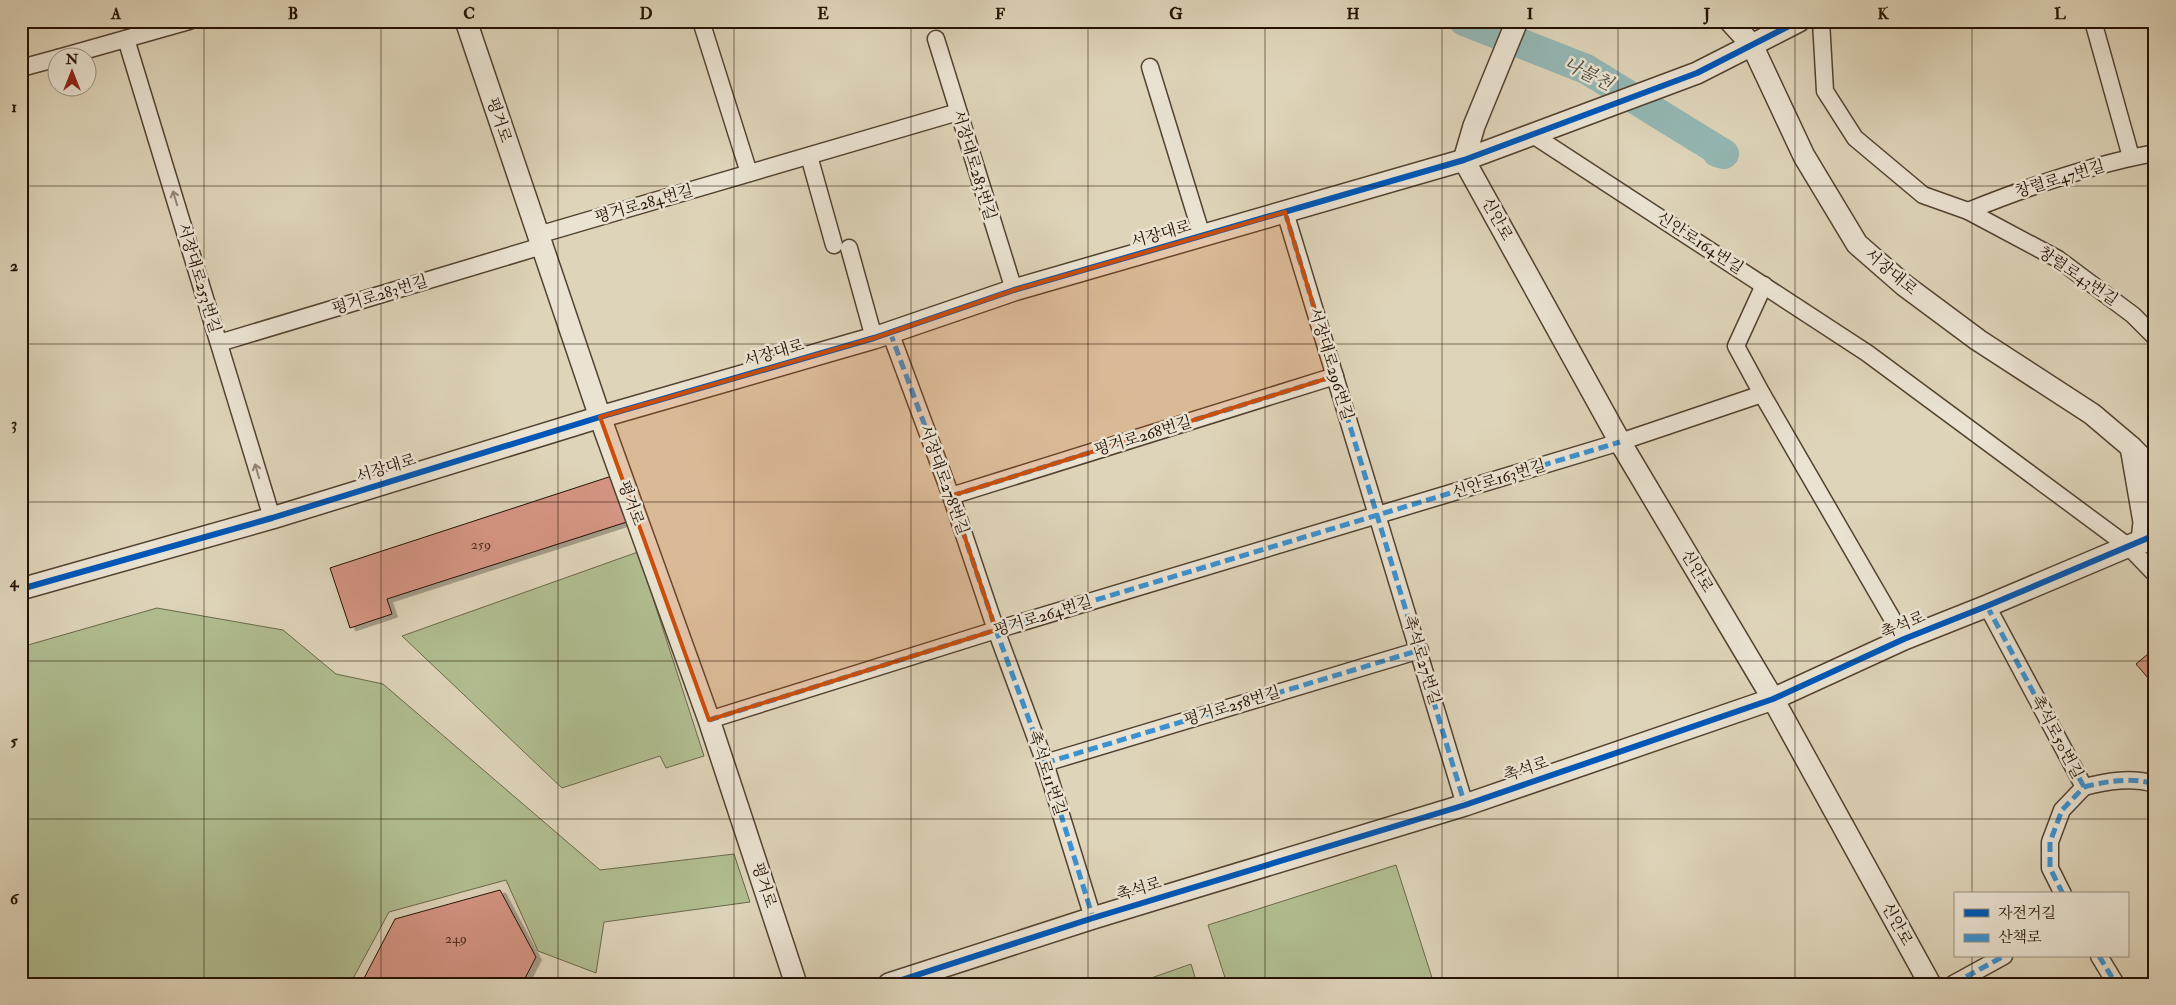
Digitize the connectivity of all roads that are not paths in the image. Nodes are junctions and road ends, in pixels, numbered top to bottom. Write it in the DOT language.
graph roads {
  1 [pos="189,21"];
  2 [pos="466,21"];
  3 [pos="701,21"];
  4 [pos="1517,21"];
  5 [pos="1717,21"];
  6 [pos="1730,21"];
  7 [pos="1799,21"];
  8 [pos="1821,21"];
  9 [pos="2093,21"];
  10 [pos="126,39"];
  11 [pos="936,39"];
  12 [pos="1752,45"];
  13 [pos="94,48"];
  14 [pos="48,61"];
  15 [pos="1150,67"];
  16 [pos="21,68"];
  17 [pos="958,112"];
  18 [pos="1533,135"];
  19 [pos="2155,153"];
  20 [pos="809,156"];
  21 [pos="2131,157"];
  22 [pos="1464,160"];
  23 [pos="749,173"];
  24 [pos="1968,210"];
  25 [pos="1285,212"];
  26 [pos="1202,236"];
  27 [pos="540,240"];
  28 [pos="1764,284"];
  29 [pos="1014,290"];
  30 [pos="882,335"];
  31 [pos="2155,337"];
  32 [pos="219,343"];
  33 [pos="1335,376"];
  34 [pos="1762,394"];
  35 [pos="600,417"];
  36 [pos="1620,442"];
  37 [pos="2131,447"];
  38 [pos="2155,456"];
  39 [pos="2155,471"];
  40 [pos="951,496"];
  41 [pos="1378,515"];
  42 [pos="272,518"];
  43 [pos="2145,542"];
  44 [pos="2155,574"];
  45 [pos="21,589"];
  46 [pos="1987,606"];
  47 [pos="996,630"];
  48 [pos="1904,639"];
  49 [pos="1420,650"];
  50 [pos="1773,699"];
  51 [pos="709,720"];
  52 [pos="1045,763"];
  53 [pos="2155,784"];
  54 [pos="2084,787"];
  55 [pos="1465,804"];
  56 [pos="2062,892"];
  57 [pos="1093,918"];
  58 [pos="2000,958"];
  59 [pos="2100,958"];
  60 [pos="796,984"];
  61 [pos="889,984"];
  62 [pos="1930,984"];
  63 [pos="1953,984"];
  64 [pos="2116,984"];
  1 -- 10 [label="street"];
  2 -- 27 [label="street, 평거로"];
  3 -- 23 [label="street"];
  4 -- 22 [label="street"];
  5 -- 12 [label="street"];
  6 -- 12 [label="street"];
  7 -- 12 [label="street"];
  8 -- 24 [label="street, 창렬로43번길"];
  9 -- 21 [label="street"];
  10 -- 13 [label="street"];
  32 -- 10 [label="street, 서장대로253번길, one-way"];
  11 -- 17 [label="street, 서장대로283번길"];
  12 -- 18 [label="street, 서장대로"];
  12 -- 37 [label="street, 서장대로"];
  14 -- 16 [label="street"];
  15 -- 26 [label="street, 서장대로"];
  17 -- 20 [label="street, 평거로284번길"];
  17 -- 29 [label="street, 서장대로283번길"];
  18 -- 22 [label="street, 서장대로"];
  18 -- 28 [label="street, 신안로164번길"];
  19 -- 21 [label="street, 창렬로47번길"];
  20 -- 23 [label="street, 평거로284번길"];
  20 -- 30 [label="street"];
  21 -- 24 [label="street, 창렬로47번길"];
  22 -- 25 [label="street, 서장대로"];
  22 -- 36 [label="street, 신안로"];
  23 -- 27 [label="street, 평거로284번길"];
  24 -- 31 [label="street, 창렬로43번길"];
  25 -- 26 [label="street, 서장대로"];
  25 -- 33 [label="street, 서장대로296번길"];
  26 -- 29 [label="street, 서장대로"];
  27 -- 32 [label="street, 평거로283번길"];
  27 -- 35 [label="street, 평거로"];
  28 -- 34 [label="street"];
  28 -- 43 [label="street"];
  29 -- 30 [label="street, 서장대로"];
  30 -- 35 [label="street, 서장대로"];
  30 -- 40 [label="street, 서장대로278번길"];
  42 -- 32 [label="street, 서장대로253번길, one-way"];
  33 -- 40 [label="street, 평거로268번길"];
  33 -- 41 [label="street, 서장대로296번길"];
  34 -- 36 [label="street"];
  34 -- 48 [label="street"];
  35 -- 42 [label="street, 서장대로"];
  35 -- 51 [label="street, 평거로"];
  36 -- 41 [label="street, 신안로163번길"];
  36 -- 50 [label="street, 신안로"];
  37 -- 38 [label="street"];
  37 -- 39 [label="street, 서장대로"];
  37 -- 43 [label="street"];
  40 -- 47 [label="street, 서장대로278번길"];
  41 -- 47 [label="street, 평거로264번길"];
  41 -- 49 [label="street, 촉석로27번길"];
  42 -- 45 [label="street, 서장대로"];
  43 -- 44 [label="street"];
  43 -- 46 [label="street, 촉석로"];
  46 -- 48 [label="street, 촉석로"];
  46 -- 54 [label="street, 촉석로50번길"];
  47 -- 51 [label="street, 평거로264번길"];
  47 -- 52 [label="street, 촉석로11번길"];
  48 -- 50 [label="street, 촉석로"];
  49 -- 52 [label="street, 평거로258번길"];
  49 -- 55 [label="street, 촉석로27번길"];
  50 -- 55 [label="street, 촉석로"];
  50 -- 62 [label="street, 신안로"];
  51 -- 60 [label="street, 평거로"];
  52 -- 57 [label="street, 촉석로11번길"];
  53 -- 54 [label="street"];
  54 -- 56 [label="street, 촉석로50번길"];
  55 -- 57 [label="street, 촉석로"];
  57 -- 61 [label="street, 촉석로"];
  58 -- 63 [label="street"];
  59 -- 64 [label="street"];
}
